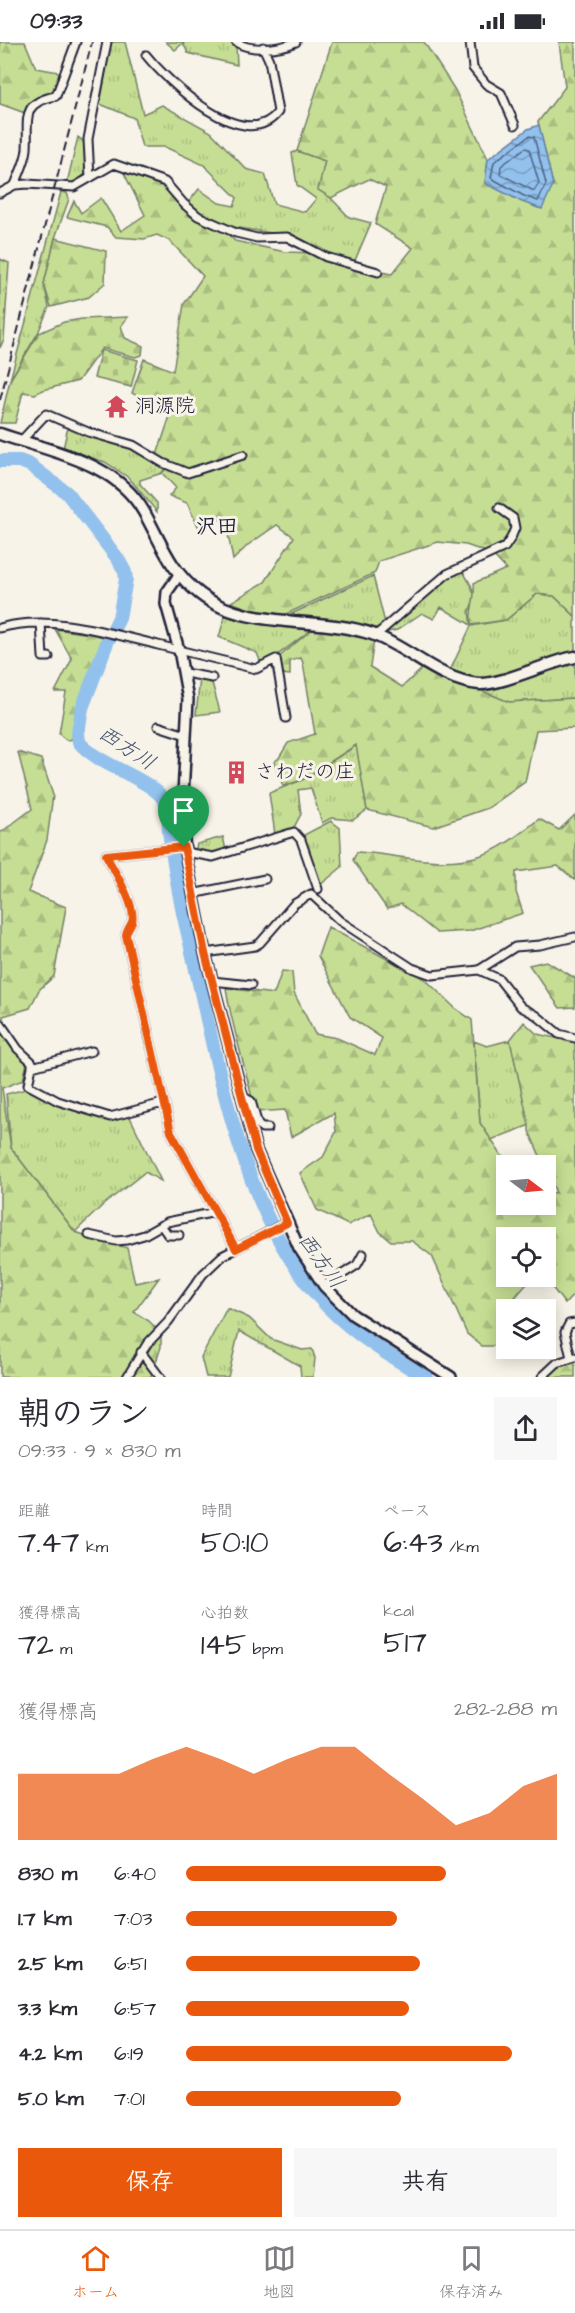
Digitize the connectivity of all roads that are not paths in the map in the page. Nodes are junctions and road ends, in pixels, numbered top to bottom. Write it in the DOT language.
graph roads {
  1 [pos="76,42"];
  2 [pos="107,42"];
  3 [pos="236,42"];
  4 [pos="296,42"];
  5 [pos="470,42"];
  6 [pos="263,47"];
  7 [pos="146,55"];
  8 [pos="515,125"];
  9 [pos="90,178"];
  10 [pos="15,185"];
  11 [pos="0,193"];
  12 [pos="378,273"];
  13 [pos="0,434"];
  14 [pos="21,441"];
  15 [pos="243,455"];
  16 [pos="500,508"];
  17 [pos="179,575"];
  18 [pos="41,623"];
  19 [pos="0,628"];
  20 [pos="375,636"];
  21 [pos="179,650"];
  22 [pos="49,657"];
  23 [pos="575,657"];
  24 [pos="184,673"];
  25 [pos="212,678"];
  26 [pos="286,718"];
  27 [pos="158,726"];
  28 [pos="186,735"];
  29 [pos="185,850"];
  30 [pos="265,879"];
  31 [pos="318,889"];
  32 [pos="192,894"];
  33 [pos="575,937"];
  34 [pos="205,953"];
  35 [pos="479,970"];
  36 [pos="212,981"];
  37 [pos="251,985"];
  38 [pos="0,1023"];
  39 [pos="575,1038"];
  40 [pos="92,1051"];
  41 [pos="32,1067"];
  42 [pos="242,1096"];
  43 [pos="164,1103"];
  44 [pos="268,1128"];
  45 [pos="216,1212"];
  46 [pos="284,1224"];
  47 [pos="161,1225"];
  48 [pos="89,1235"];
  49 [pos="179,1235"];
  50 [pos="236,1249"];
  51 [pos="363,1254"];
  52 [pos="324,1286"];
  53 [pos="575,1323"];
  54 [pos="141,1352"];
  55 [pos="573,1358"];
  56 [pos="127,1377"];
  57 [pos="160,1377"];
  58 [pos="452,1377"];
  59 [pos="542,1377"];
  1 -- 10 [label="street"];
  2 -- 9 [label="street"];
  3 -- 6 [label="street"];
  4 -- 6 [label="street"];
  5 -- 8 [label="street"];
  6 -- 7 [label="street"];
  9 -- 10 [label="street"];
  9 -- 12 [label="street"];
  10 -- 11 [label="street"];
  13 -- 14 [label="main road"];
  14 -- 15 [label="street"];
  14 -- 17 [label="main road"];
  16 -- 20 [label="street"];
  17 -- 20 [label="main road"];
  17 -- 21 [label="street"];
  18 -- 19 [label="street"];
  18 -- 21 [label="street"];
  18 -- 22 [label="street"];
  20 -- 23 [label="main road"];
  21 -- 24 [label="street"];
  21 -- 26 [label="street"];
  24 -- 25 [label="street"];
  24 -- 28 [label="street"];
  27 -- 28 [label="street"];
  28 -- 29 [label="street"];
  29 -- 31 [label="street"];
  29 -- 32 [label="street"];
  29 -- 43 [label="street"];
  30 -- 32 [label="street"];
  32 -- 34 [label="street"];
  33 -- 35 [label="street"];
  34 -- 35 [label="street"];
  34 -- 36 [label="street"];
  35 -- 39 [label="street"];
  36 -- 37 [label="street"];
  36 -- 42 [label="street"];
  38 -- 41 [label="street"];
  40 -- 41 [label="street"];
  41 -- 43 [label="street"];
  42 -- 44 [label="street"];
  42 -- 46 [label="street"];
  43 -- 45 [label="street"];
  45 -- 47 [label="street"];
  45 -- 50 [label="street"];
  46 -- 50 [label="street"];
  46 -- 52 [label="street"];
  47 -- 48 [label="street"];
  47 -- 49 [label="street"];
  50 -- 54 [label="street"];
  51 -- 52 [label="street"];
  52 -- 58 [label="street"];
  53 -- 55 [label="street"];
  54 -- 56 [label="street"];
  54 -- 57 [label="street"];
  55 -- 59 [label="street"];
}
